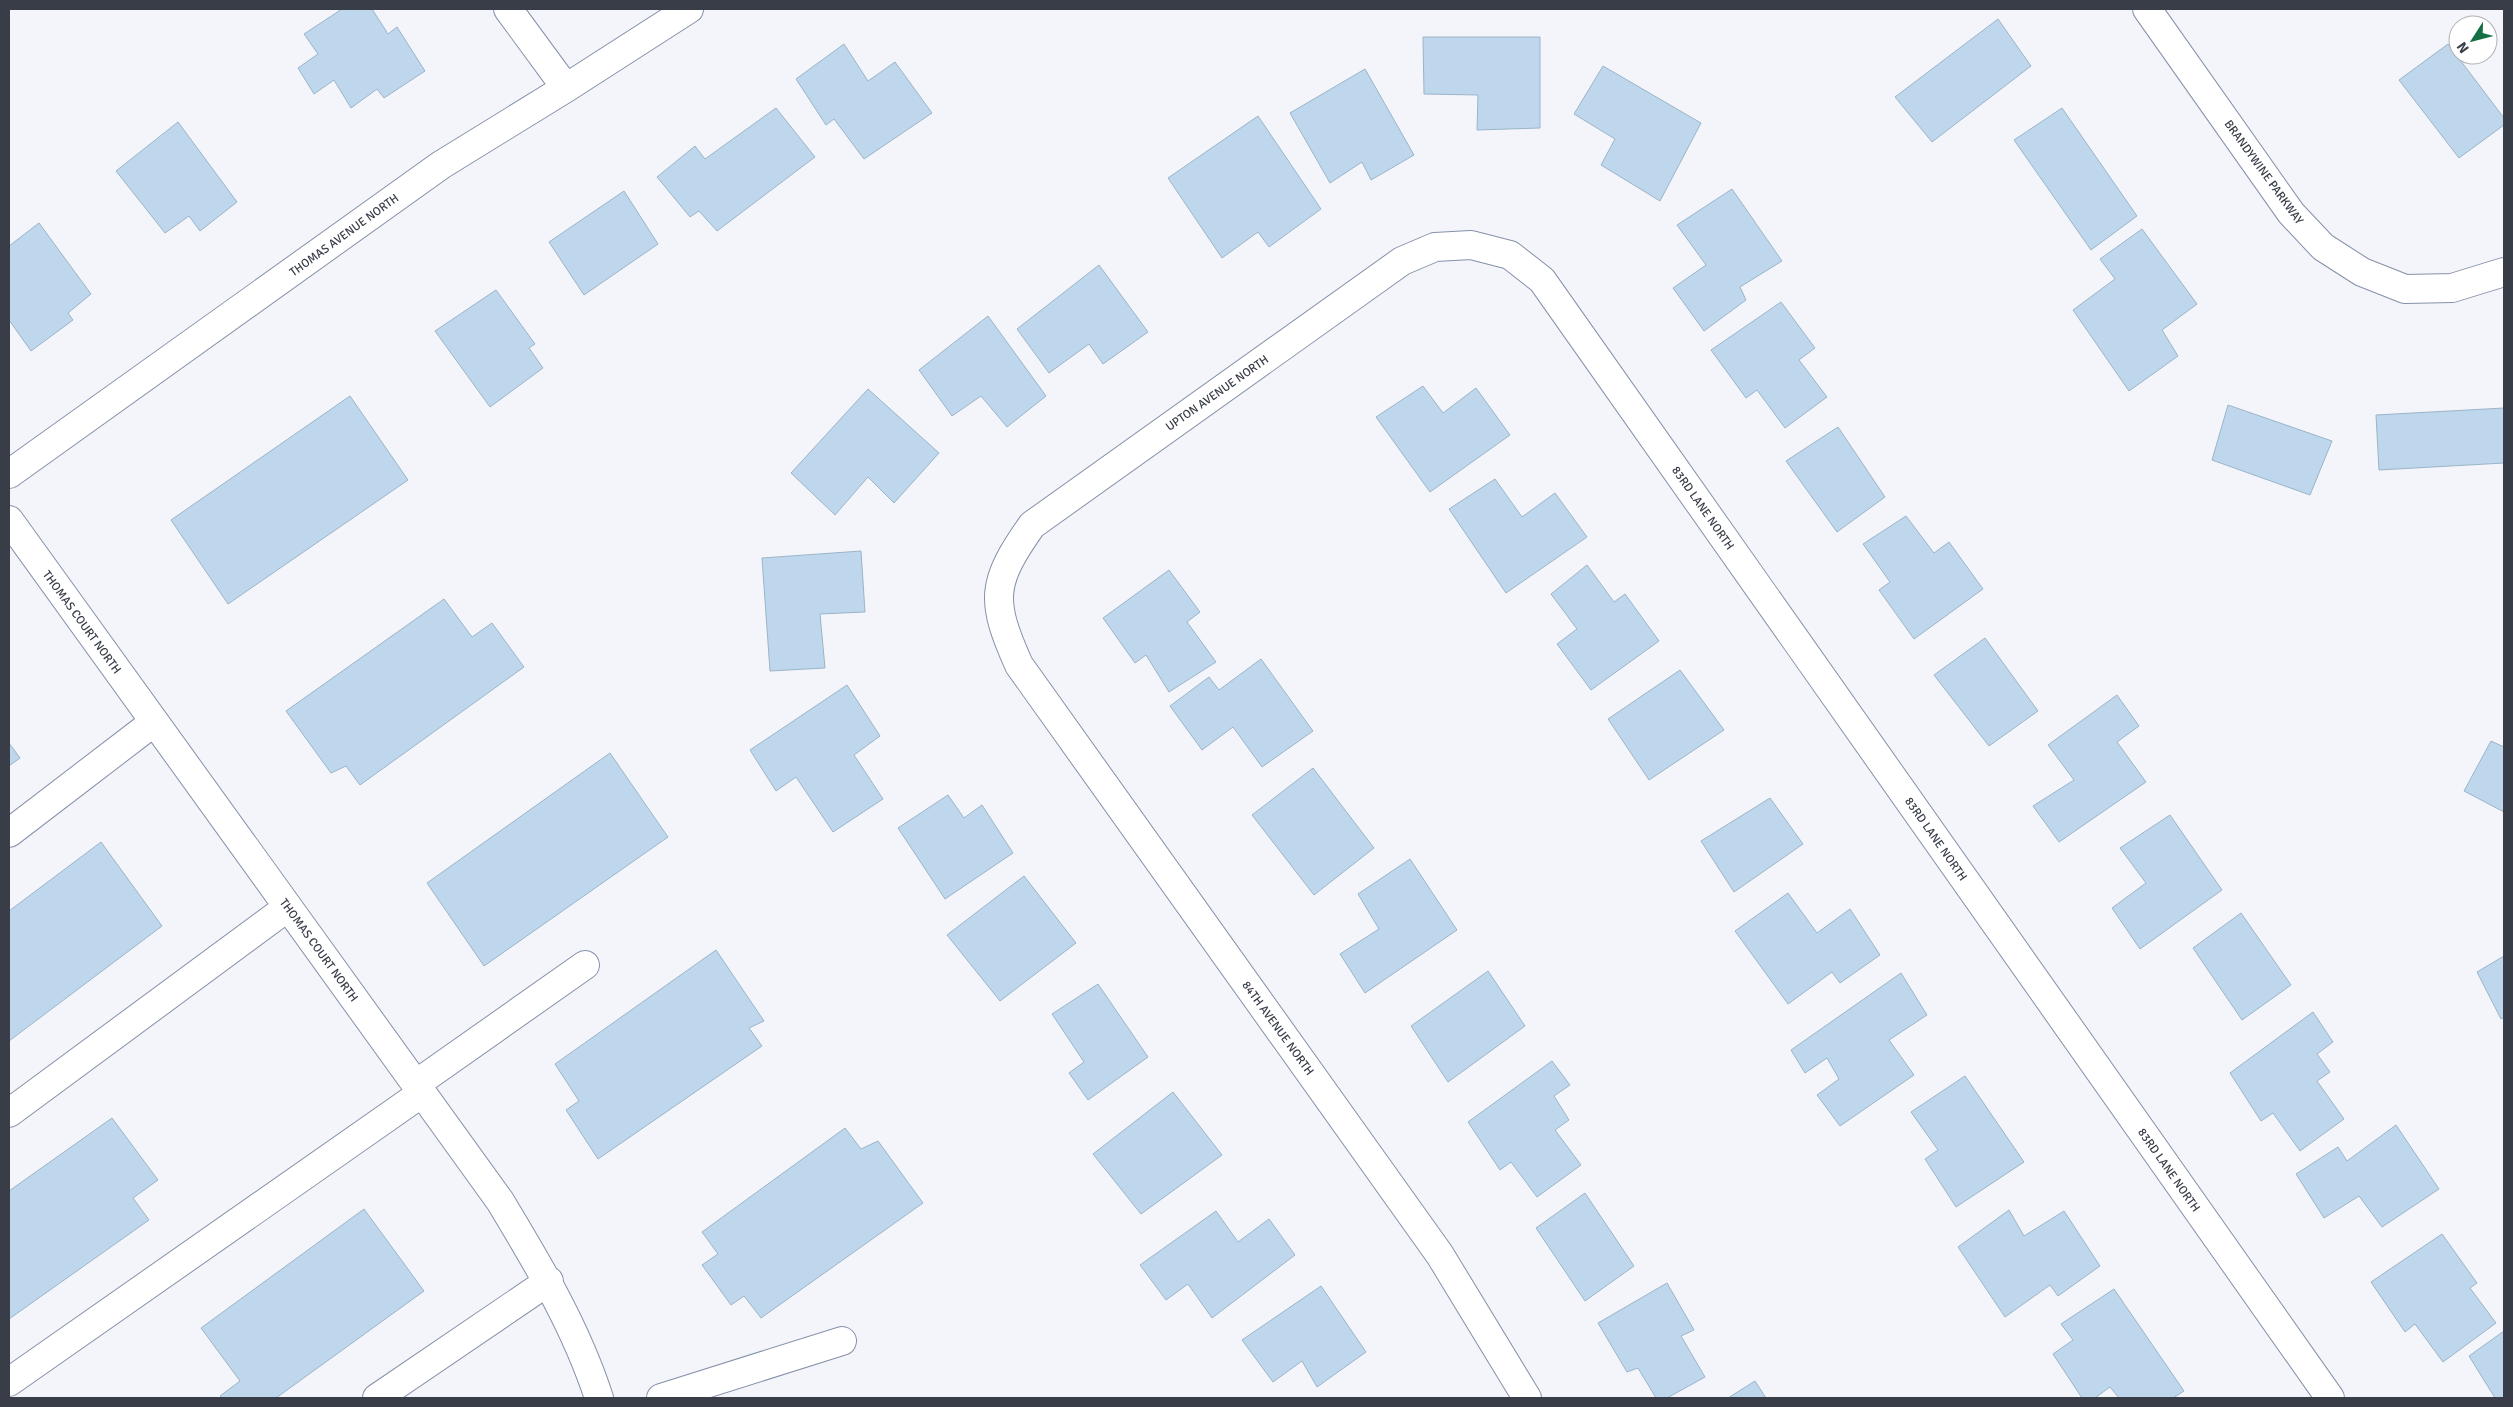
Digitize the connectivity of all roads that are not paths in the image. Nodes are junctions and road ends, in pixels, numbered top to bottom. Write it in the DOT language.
graph roads {
  1 [pos="508,9"];
  2 [pos="689,9"];
  3 [pos="2147,9"];
  4 [pos="566,88"];
  5 [pos="2504,272"];
  6 [pos="1542,280"];
  7 [pos="9,474"];
  8 [pos="9,520"];
  9 [pos="1019,665"];
  10 [pos="154,722"];
  11 [pos="9,833"];
  12 [pos="288,907"];
  13 [pos="586,965"];
  14 [pos="419,1088"];
  15 [pos="9,1114"];
  16 [pos="548,1281"];
  17 [pos="842,1341"];
  18 [pos="9,1382"];
  19 [pos="377,1398"];
  20 [pos="599,1398"];
  21 [pos="661,1398"];
  22 [pos="1526,1398"];
  23 [pos="2330,1398"];
  1 -- 4 [label="street"];
  2 -- 4 [label="street, THOMAS AVENUE NORTH"];
  3 -- 5 [label="street, BRANDYWINE PARKWAY"];
  4 -- 7 [label="street, THOMAS AVENUE NORTH"];
  6 -- 9 [label="street, UPTON AVENUE NORTH"];
  6 -- 23 [label="street, 83RD LANE NORTH"];
  8 -- 10 [label="street, THOMAS COURT NORTH"];
  9 -- 22 [label="street, 84TH AVENUE NORTH"];
  10 -- 11 [label="street"];
  10 -- 12 [label="street, THOMAS COURT NORTH"];
  12 -- 14 [label="street, THOMAS COURT NORTH"];
  12 -- 15 [label="street"];
  13 -- 14 [label="street"];
  14 -- 16 [label="street, THOMAS COURT NORTH"];
  14 -- 18 [label="street"];
  16 -- 19 [label="street"];
  16 -- 20 [label="street, THOMAS COURT NORTH"];
  17 -- 21 [label="street"];
}
